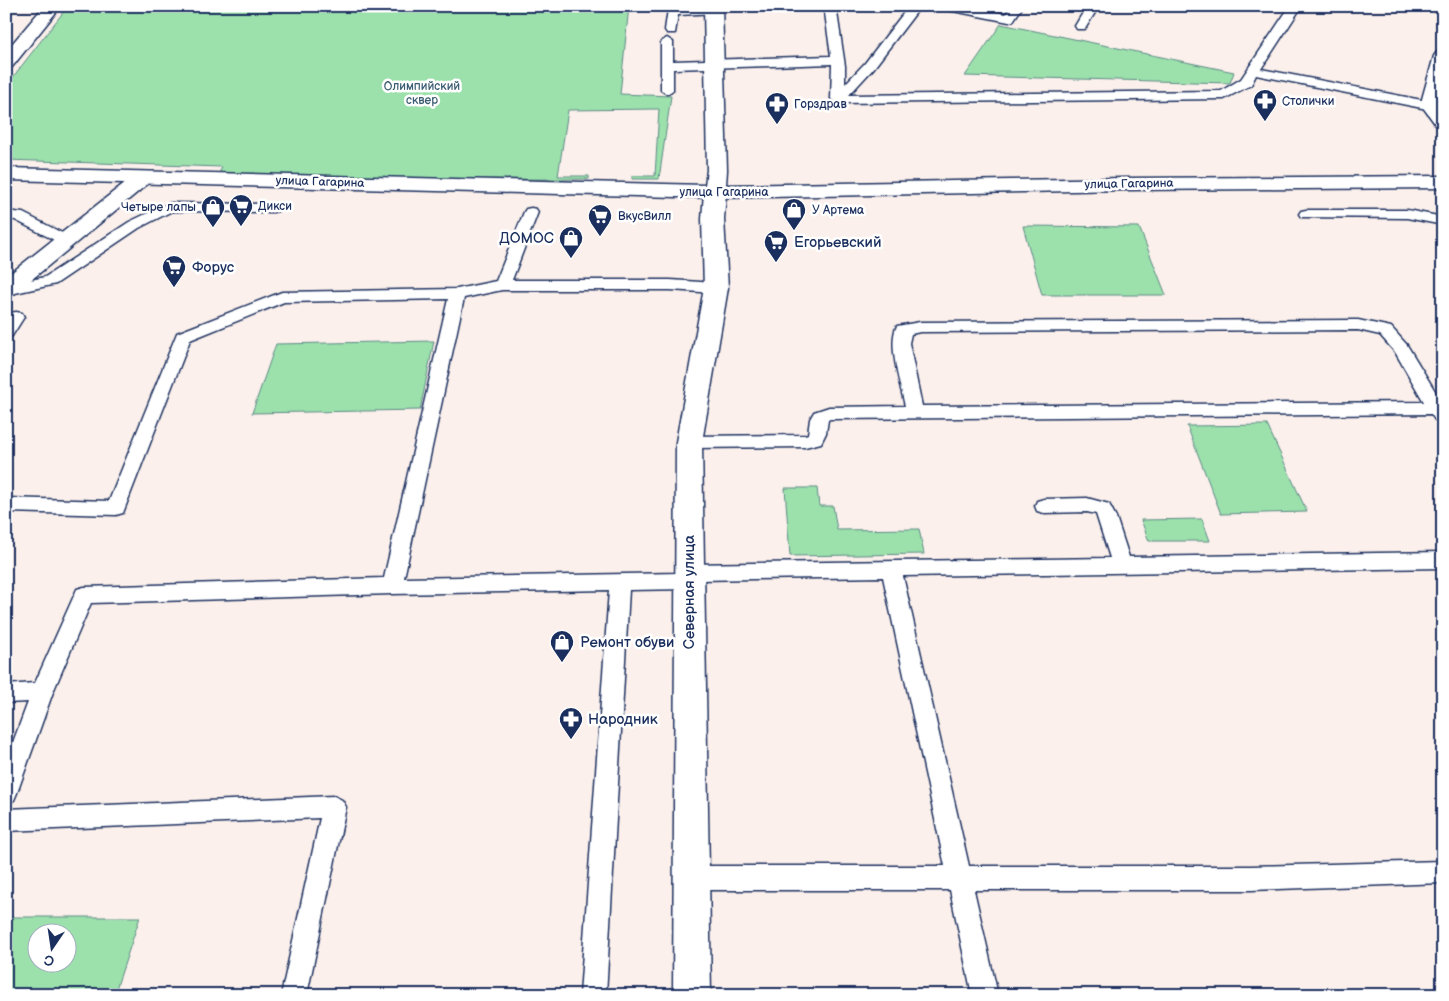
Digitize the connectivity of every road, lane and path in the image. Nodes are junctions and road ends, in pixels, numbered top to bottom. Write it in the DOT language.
graph roads {
  1 [pos="53,6"];
  2 [pos="830,6"];
  3 [pos="915,6"];
  4 [pos="948,6"];
  5 [pos="1017,6"];
  6 [pos="1093,6"];
  7 [pos="1296,6"];
  8 [pos="672,9"];
  9 [pos="713,9"];
  10 [pos="1082,26"];
  11 [pos="1443,56"];
  12 [pos="838,60"];
  13 [pos="6,63"];
  14 [pos="667,65"];
  15 [pos="714,65"];
  16 [pos="1253,72"];
  17 [pos="667,90"];
  18 [pos="838,99"];
  19 [pos="1437,106"];
  20 [pos="6,174"];
  21 [pos="143,178"];
  22 [pos="1443,182"];
  23 [pos="715,192"];
  24 [pos="272,208"];
  25 [pos="531,212"];
  26 [pos="1306,214"];
  27 [pos="12,216"];
  28 [pos="1443,221"];
  29 [pos="6,227"];
  30 [pos="66,242"];
  31 [pos="502,285"];
  32 [pos="716,288"];
  33 [pos="6,290"];
  34 [pos="457,294"];
  35 [pos="16,317"];
  36 [pos="6,332"];
  37 [pos="914,413"];
  38 [pos="1440,413"];
  39 [pos="689,442"];
  40 [pos="6,505"];
  41 [pos="1044,506"];
  42 [pos="1443,560"];
  43 [pos="1122,565"];
  44 [pos="891,569"];
  45 [pos="689,576"];
  46 [pos="620,582"];
  47 [pos="392,586"];
  48 [pos="42,692"];
  49 [pos="6,694"];
  50 [pos="6,793"];
  51 [pos="6,820"];
  52 [pos="1443,872"];
  53 [pos="691,878"];
  54 [pos="960,878"];
  55 [pos="294,995"];
  56 [pos="593,995"];
  57 [pos="692,995"];
  58 [pos="984,995"];
  1 -- 13 [label="street"];
  2 -- 12 [label="lane"];
  3 -- 18 [label="lane"];
  4 -- 5 [label="lane"];
  6 -- 10 [label="lane"];
  7 -- 16 [label="lane"];
  8 -- 9 [label="lane"];
  8 -- 14 [label="lane"];
  9 -- 15 [label="street, Северная улица"];
  11 -- 19 [label="street"];
  12 -- 15 [label="lane"];
  12 -- 18 [label="lane"];
  14 -- 15 [label="lane"];
  14 -- 17 [label="lane"];
  15 -- 23 [label="street, Северная улица"];
  16 -- 18 [label="lane"];
  16 -- 19 [label="lane"];
  20 -- 21 [label="street, улица Гагарина"];
  21 -- 23 [label="street, улица Гагарина"];
  21 -- 30 [label="street"];
  22 -- 23 [label="street, улица Гагарина"];
  23 -- 32 [label="street, Северная улица"];
  24 -- 33 [label="lane"];
  25 -- 31 [label="lane"];
  26 -- 28 [label="lane"];
  27 -- 29 [label="lane"];
  27 -- 30 [label="lane"];
  30 -- 33 [label="street"];
  31 -- 32 [label="lane"];
  31 -- 34 [label="lane"];
  32 -- 39 [label="street, Северная улица"];
  34 -- 40 [label="lane"];
  34 -- 47 [label="lane"];
  35 -- 36 [label="lane"];
  37 -- 38 [label="lane"];
  37 -- 38 [label="lane"];
  37 -- 39 [label="lane"];
  39 -- 45 [label="street, Северная улица"];
  41 -- 43 [label="lane"];
  42 -- 43 [label="lane"];
  43 -- 44 [label="lane"];
  44 -- 45 [label="lane"];
  44 -- 54 [label="lane"];
  45 -- 46 [label="lane"];
  45 -- 53 [label="street, Северная улица"];
  46 -- 47 [label="lane"];
  46 -- 56 [label="lane"];
  47 -- 48 [label="lane"];
  48 -- 49 [label="lane"];
  48 -- 50 [label="lane"];
  51 -- 55 [label="lane"];
  52 -- 54 [label="lane"];
  53 -- 54 [label="lane"];
  53 -- 57 [label="street, Северная улица"];
  54 -- 58 [label="lane"];
}
